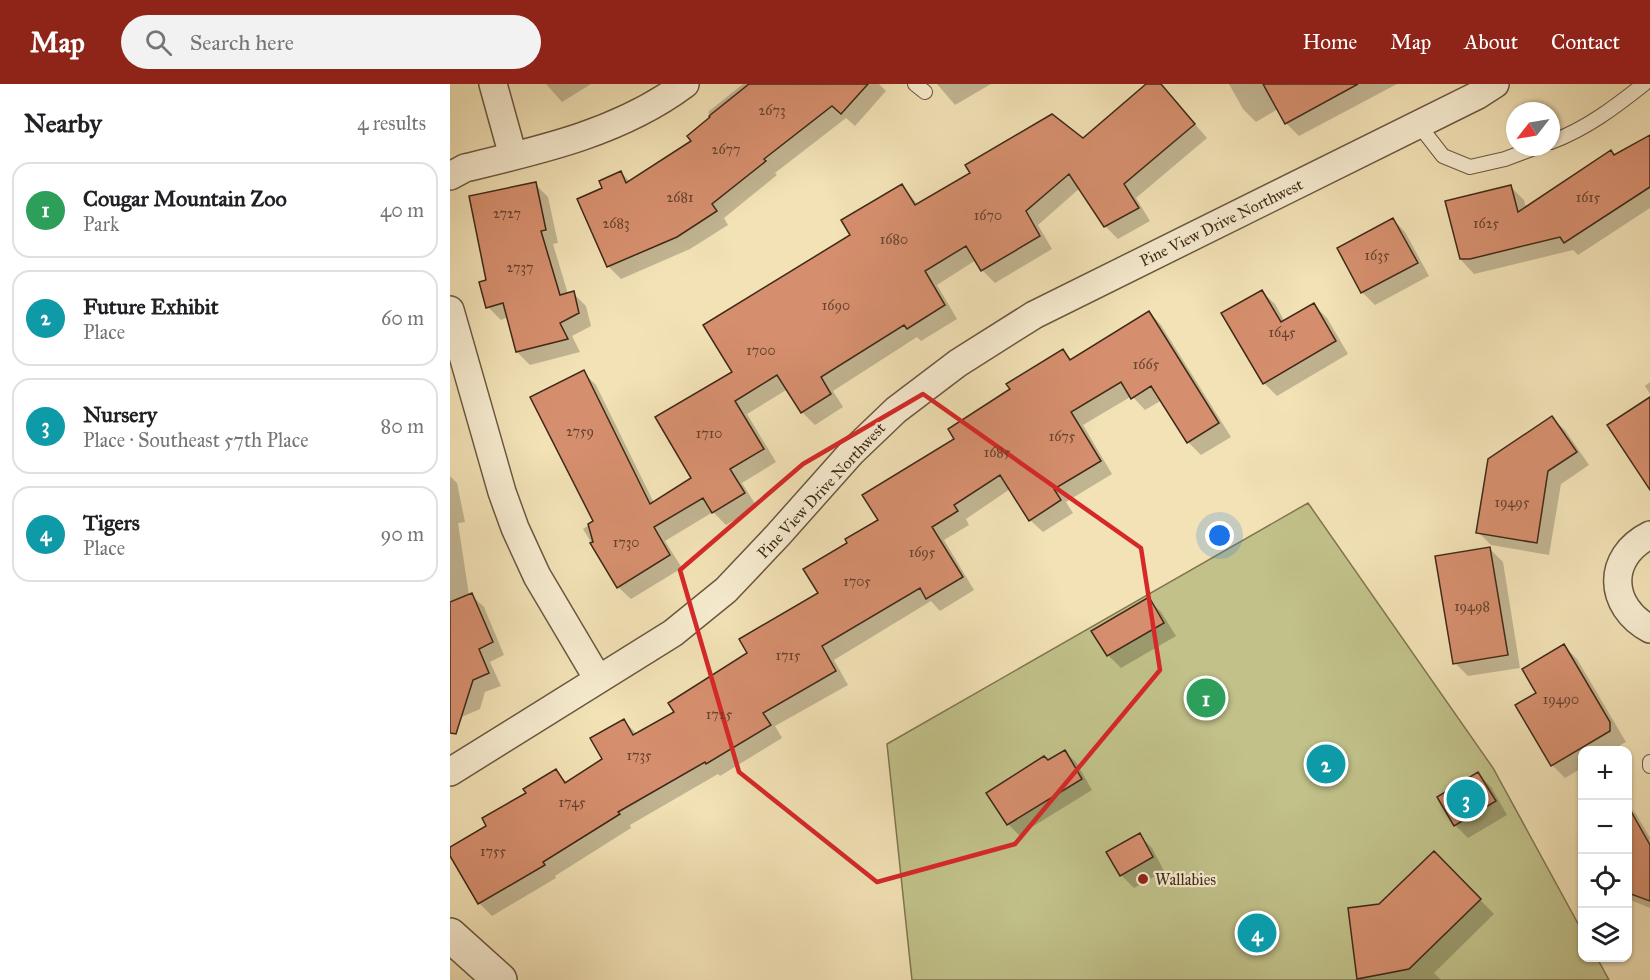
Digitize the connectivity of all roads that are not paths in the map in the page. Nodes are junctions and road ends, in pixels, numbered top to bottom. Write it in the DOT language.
graph roads {
  1 [pos="493,84"];
  2 [pos="686,84"];
  3 [pos="1495,84"];
  4 [pos="1644,84"];
  5 [pos="1418,124"];
  6 [pos="1560,139"];
  7 [pos="513,156"];
  8 [pos="1513,156"];
  9 [pos="450,176"];
  10 [pos="450,310"];
  11 [pos="1650,535"];
  12 [pos="1650,629"];
  13 [pos="598,679"];
  14 [pos="450,772"];
  15 [pos="450,935"];
  16 [pos="500,980"];
  1 -- 7 [label="street"];
  2 -- 7 [label="street"];
  3 -- 5 [label="street, Pine View Drive Northwest"];
  4 -- 6 [label="lane"];
  5 -- 8 [label="lane"];
  5 -- 13 [label="street, Pine View Drive Northwest"];
  7 -- 9 [label="street"];
  10 -- 13 [label="street"];
  11 -- 12 [label="street"];
  13 -- 14 [label="street, Pine View Drive Northwest"];
  15 -- 16 [label="street"];
}
